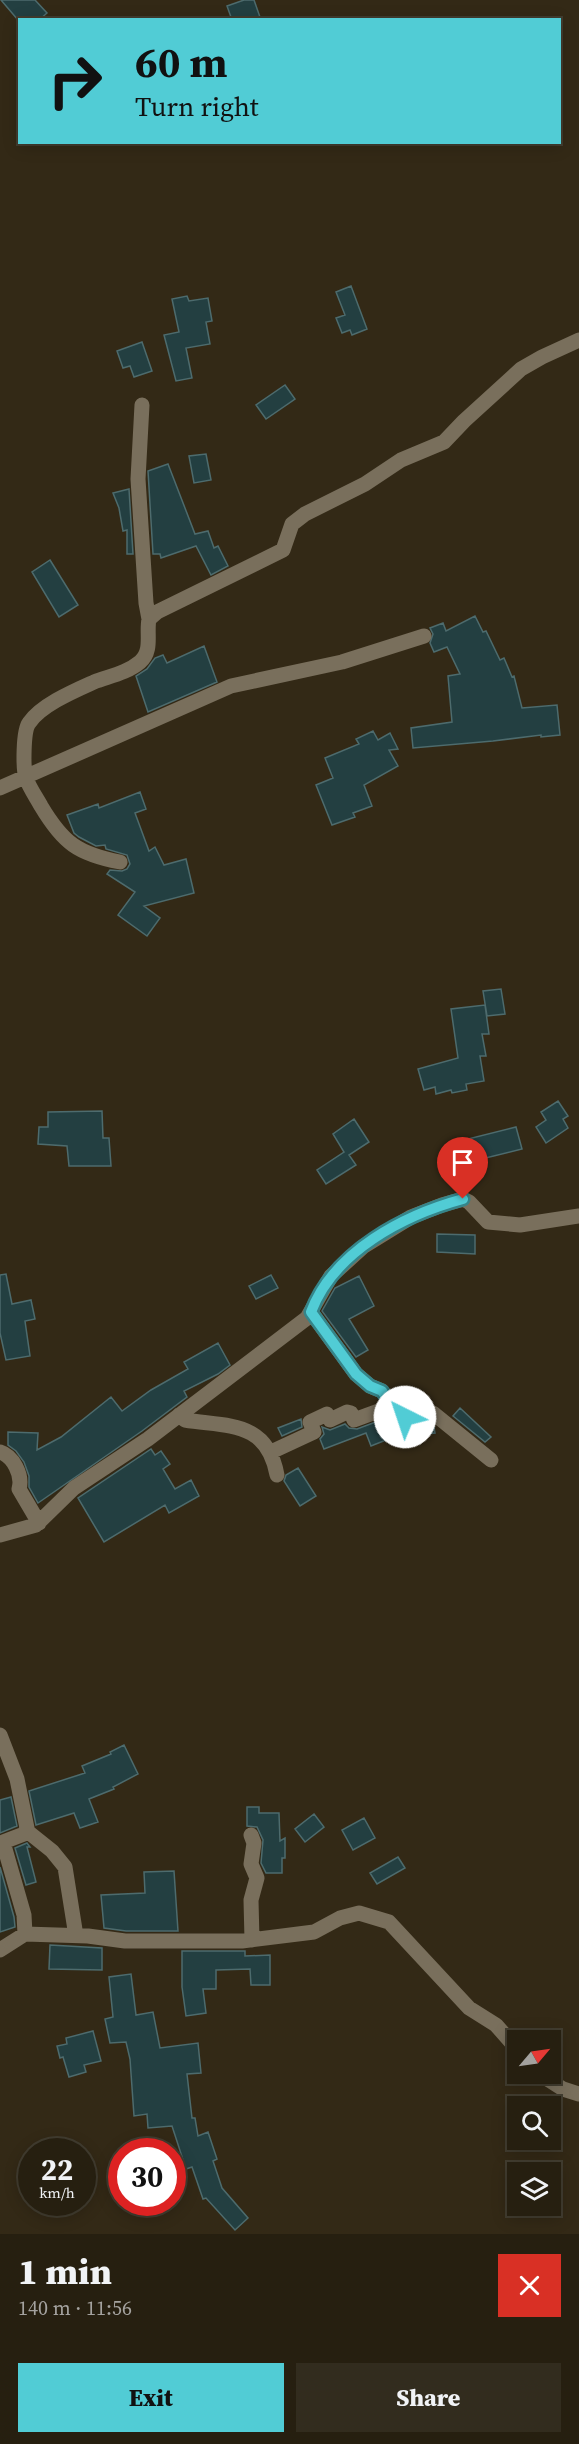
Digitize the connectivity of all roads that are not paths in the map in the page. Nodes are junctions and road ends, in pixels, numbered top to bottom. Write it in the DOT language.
graph roads {
  1 [pos="579,340"];
  2 [pos="142,405"];
  3 [pos="149,618"];
  4 [pos="424,636"];
  5 [pos="25,776"];
  6 [pos="0,788"];
  7 [pos="120,862"];
  8 [pos="579,1216"];
  9 [pos="311,1312"];
  10 [pos="392,1406"];
  11 [pos="179,1415"];
  12 [pos="0,1452"];
  13 [pos="271,1452"];
  14 [pos="491,1460"];
  15 [pos="277,1474"];
  16 [pos="39,1523"];
  17 [pos="0,1535"];
  18 [pos="0,1734"];
  19 [pos="27,1831"];
  20 [pos="251,1835"];
  21 [pos="25,1934"];
  22 [pos="76,1936"];
  23 [pos="252,1940"];
  24 [pos="0,1950"];
  25 [pos="507,2038"];
  26 [pos="555,2084"];
  27 [pos="579,2094"];
  1 -- 3 [label="street"];
  2 -- 3 [label="street"];
  3 -- 5 [label="street"];
  4 -- 5 [label="street"];
  5 -- 6 [label="street"];
  5 -- 7 [label="street"];
  8 -- 9 [label="street"];
  9 -- 10 [label="street"];
  9 -- 11 [label="street"];
  10 -- 13 [label="street"];
  10 -- 14 [label="street"];
  11 -- 13 [label="street"];
  11 -- 16 [label="street"];
  12 -- 16 [label="street"];
  13 -- 15 [label="street"];
  16 -- 17 [label="street"];
  18 -- 19 [label="street"];
  19 -- 21 [label="street"];
  19 -- 22 [label="street"];
  20 -- 23 [label="street"];
  21 -- 22 [label="street"];
  21 -- 24 [label="street"];
  22 -- 23 [label="street"];
  23 -- 25 [label="street"];
  26 -- 27 [label="street"];
}
